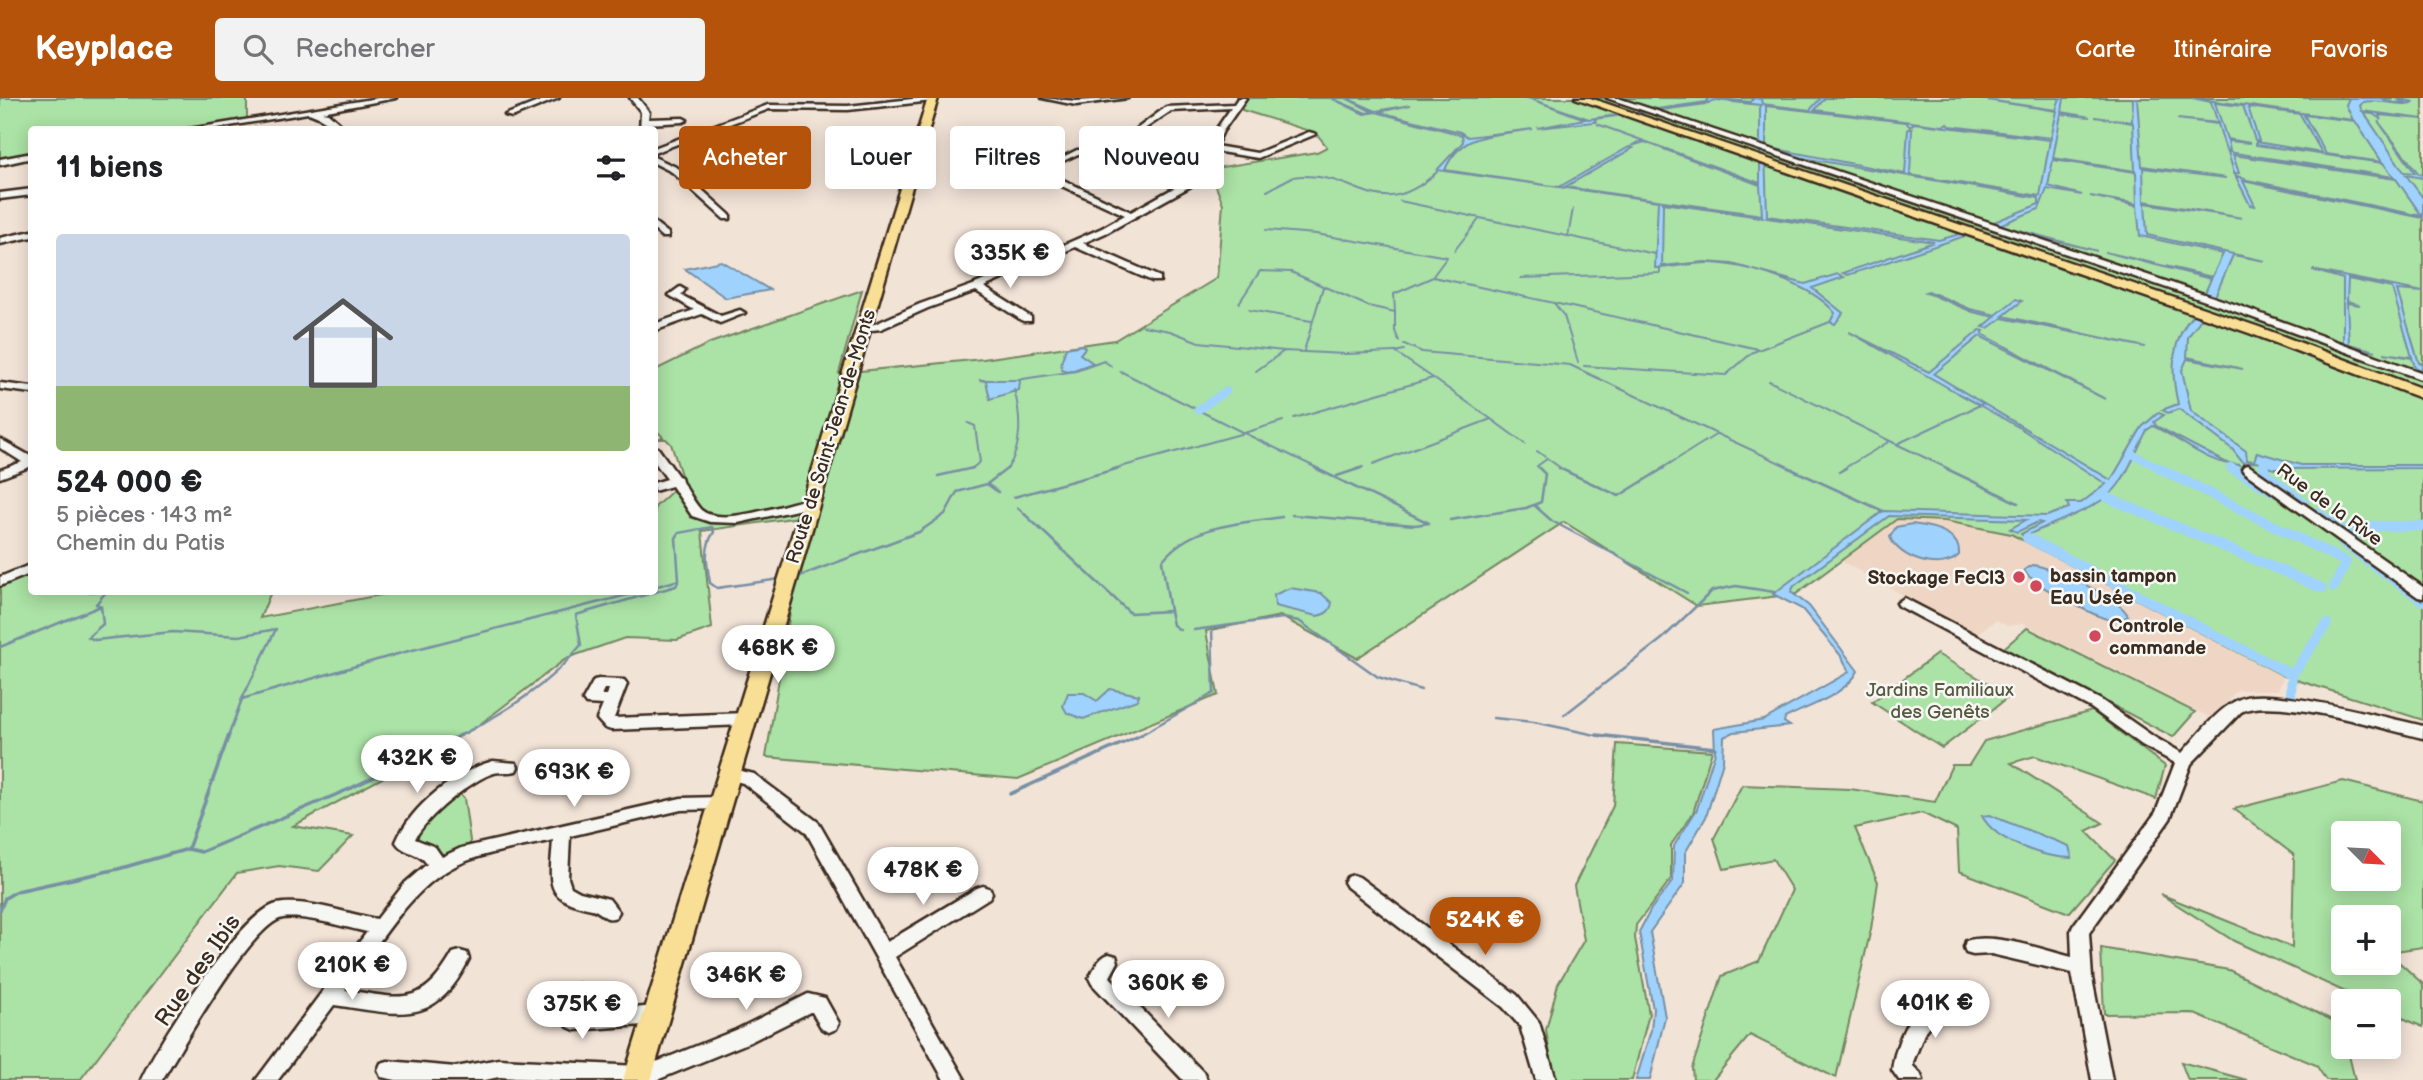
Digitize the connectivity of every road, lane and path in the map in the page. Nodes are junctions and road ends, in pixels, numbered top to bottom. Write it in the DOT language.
graph roads {
  1 [pos="391,98"];
  2 [pos="555,98"];
  3 [pos="634,98"];
  4 [pos="765,98"];
  5 [pos="1046,98"];
  6 [pos="1124,98"];
  7 [pos="1580,98"];
  8 [pos="1611,98"];
  9 [pos="933,99"];
  10 [pos="1238,102"];
  11 [pos="775,106"];
  12 [pos="313,111"];
  13 [pos="509,115"];
  14 [pos="682,120"];
  15 [pos="214,126"];
  16 [pos="339,126"];
  17 [pos="644,126"];
  18 [pos="1149,126"];
  19 [pos="1224,126"];
  20 [pos="1312,134"];
  21 [pos="658,149"];
  22 [pos="1224,150"];
  23 [pos="1758,151"];
  24 [pos="28,156"];
  25 [pos="658,161"];
  26 [pos="0,162"];
  27 [pos="1065,184"];
  28 [pos="1179,189"];
  29 [pos="28,192"];
  30 [pos="0,196"];
  31 [pos="1131,215"];
  32 [pos="727,217"];
  33 [pos="658,229"];
  34 [pos="28,235"];
  35 [pos="665,235"];
  36 [pos="0,241"];
  37 [pos="1075,243"];
  38 [pos="1156,279"];
  39 [pos="977,287"];
  40 [pos="680,290"];
  41 [pos="702,311"];
  42 [pos="740,313"];
  43 [pos="1027,319"];
  44 [pos="658,327"];
  45 [pos="863,328"];
  46 [pos="2423,377"];
  47 [pos="0,386"];
  48 [pos="28,390"];
  49 [pos="2423,394"];
  50 [pos="0,443"];
  51 [pos="658,457"];
  52 [pos="28,460"];
  53 [pos="28,464"];
  54 [pos="2248,469"];
  55 [pos="0,474"];
  56 [pos="677,481"];
  57 [pos="658,486"];
  58 [pos="810,503"];
  59 [pos="28,570"];
  60 [pos="0,582"];
  61 [pos="2423,594"];
  62 [pos="1904,603"];
  63 [pos="611,700"];
  64 [pos="746,719"];
  65 [pos="2423,732"];
  66 [pos="2184,761"];
  67 [pos="510,766"];
  68 [pos="729,774"];
  69 [pos="720,803"];
  70 [pos="562,831"];
  71 [pos="438,866"];
  72 [pos="1353,882"];
  73 [pos="983,893"];
  74 [pos="610,912"];
  75 [pos="381,927"];
  76 [pos="1973,947"];
  77 [pos="884,954"];
  78 [pos="460,959"];
  79 [pos="1109,962"];
  80 [pos="2081,967"];
  81 [pos="579,992"];
  82 [pos="331,996"];
  83 [pos="1936,1004"];
  84 [pos="657,1015"];
  85 [pos="829,1023"];
  86 [pos="388,1070"];
  87 [pos="637,1078"];
  88 [pos="151,1080"];
  89 [pos="266,1080"];
  90 [pos="956,1080"];
  91 [pos="1198,1080"];
  92 [pos="1546,1080"];
  93 [pos="1913,1080"];
  94 [pos="2102,1080"];
  1 -- 12 [label="street"];
  2 -- 13 [label="street"];
  3 -- 17 [label="street"];
  4 -- 11 [label="street"];
  5 -- 6 [label="street"];
  7 -- 23 [label="main road"];
  8 -- 23 [label="street"];
  9 -- 11 [label="street"];
  9 -- 45 [label="main road, Route de Saint-Jean-de-Monts"];
  10 -- 18 [label="street"];
  10 -- 19 [label="street"];
  11 -- 21 [label="street"];
  12 -- 15 [label="street"];
  12 -- 16 [label="street"];
  14 -- 17 [label="street"];
  20 -- 22 [label="street"];
  23 -- 46 [label="street"];
  23 -- 49 [label="main road"];
  24 -- 26 [label="street"];
  25 -- 32 [label="street"];
  27 -- 31 [label="street"];
  28 -- 31 [label="street"];
  29 -- 30 [label="street"];
  31 -- 37 [label="street"];
  33 -- 35 [label="street"];
  34 -- 36 [label="street"];
  37 -- 38 [label="street"];
  37 -- 39 [label="street"];
  39 -- 43 [label="street"];
  39 -- 45 [label="street"];
  40 -- 41 [label="street"];
  41 -- 42 [label="street"];
  41 -- 44 [label="street"];
  45 -- 58 [label="main road, Route de Saint-Jean-de-Monts"];
  47 -- 48 [label="street"];
  50 -- 52 [label="street"];
  51 -- 56 [label="street"];
  53 -- 55 [label="street"];
  54 -- 61 [label="street, Rue de la Rive"];
  56 -- 57 [label="street"];
  56 -- 58 [label="street"];
  58 -- 64 [label="main road, Route de Saint-Jean-de-Monts"];
  59 -- 60 [label="street"];
  62 -- 66 [label="street"];
  63 -- 64 [label="street"];
  64 -- 68 [label="main road, Route de Saint-Jean-de-Monts"];
  65 -- 66 [label="street"];
  66 -- 80 [label="street"];
  67 -- 71 [label="street"];
  68 -- 69 [label="main road, Route de Saint-Jean-de-Monts"];
  68 -- 77 [label="street"];
  69 -- 70 [label="street"];
  69 -- 84 [label="main road, Route de Saint-Jean-de-Monts"];
  70 -- 71 [label="street"];
  70 -- 74 [label="street"];
  71 -- 75 [label="street"];
  72 -- 92 [label="street"];
  73 -- 77 [label="street"];
  75 -- 82 [label="street"];
  75 -- 88 [label="street, Rue des Ibis"];
  76 -- 80 [label="street"];
  77 -- 90 [label="street"];
  78 -- 82 [label="street"];
  79 -- 91 [label="street"];
  80 -- 94 [label="street"];
  81 -- 84 [label="street"];
  82 -- 89 [label="street"];
  83 -- 93 [label="street"];
  84 -- 87 [label="main road, Route de Saint-Jean-de-Monts"];
  85 -- 87 [label="street"];
  86 -- 87 [label="street"];
}
